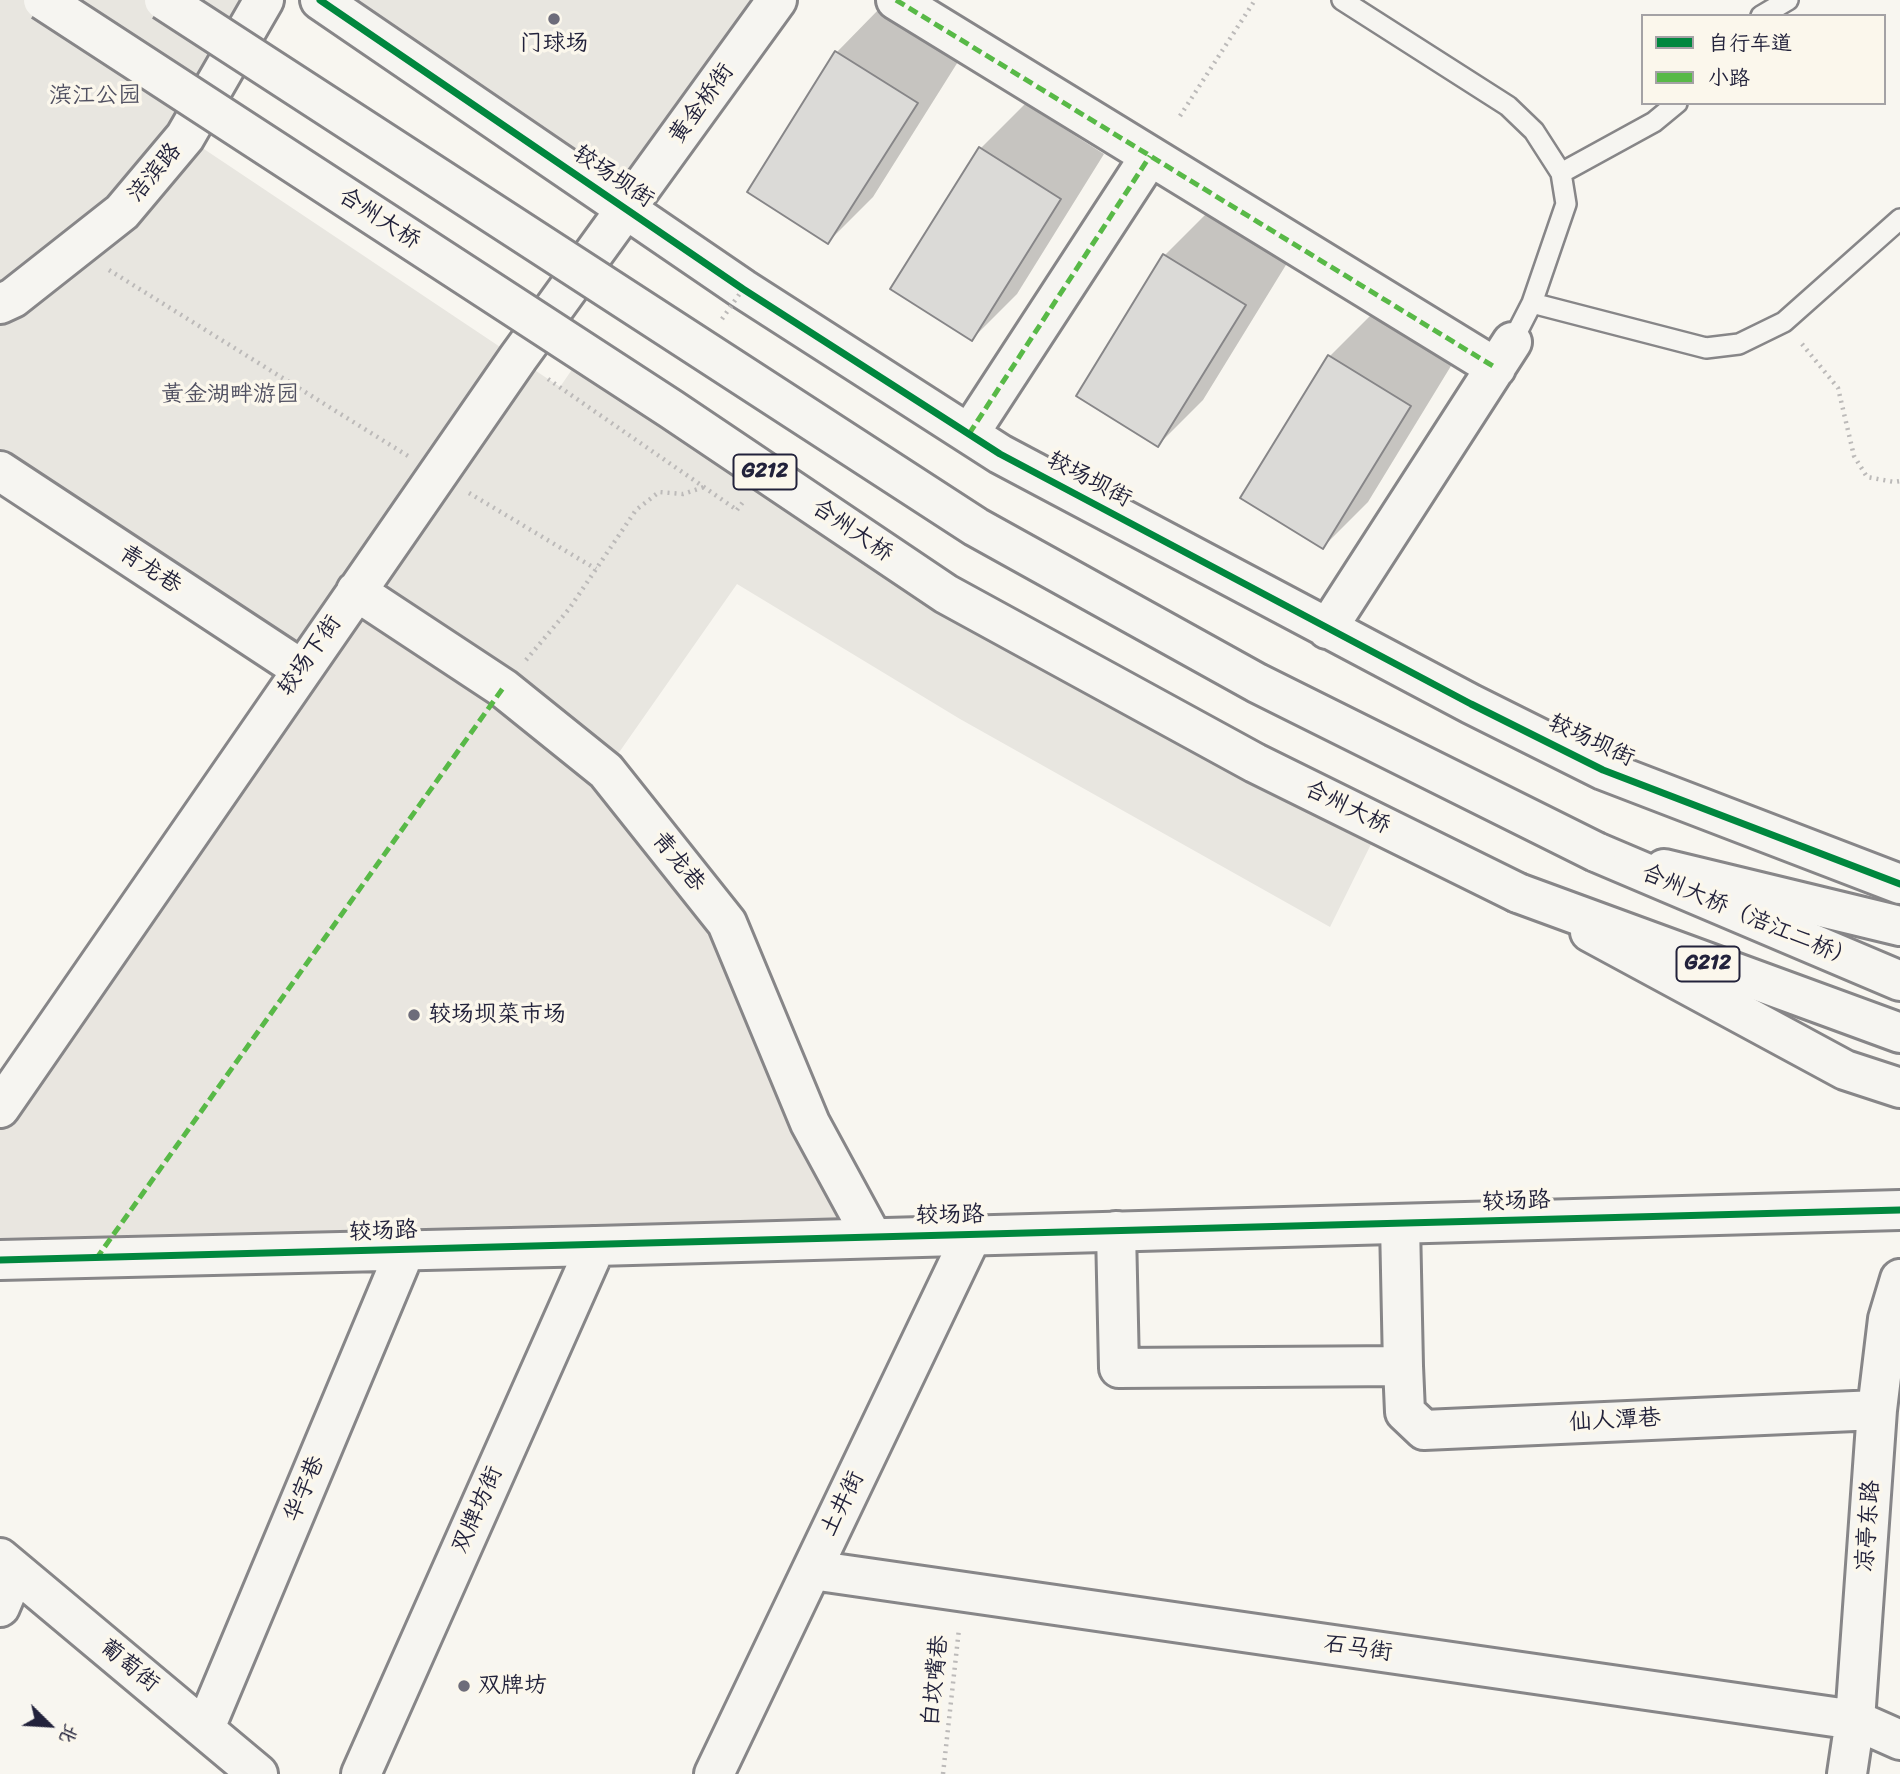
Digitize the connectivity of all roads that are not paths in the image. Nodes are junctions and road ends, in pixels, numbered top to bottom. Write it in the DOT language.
graph roads {
  1 [pos="43,0"];
  2 [pos="164,0"];
  3 [pos="264,0"];
  4 [pos="320,0"];
  5 [pos="777,0"];
  6 [pos="896,0"];
  7 [pos="1342,0"];
  8 [pos="1788,0"];
  9 [pos="1764,14"];
  10 [pos="1675,105"];
  11 [pos="1150,156"];
  12 [pos="1561,173"];
  13 [pos="626,209"];
  14 [pos="1900,219"];
  15 [pos="1532,303"];
  16 [pos="0,304"];
  17 [pos="1504,355"];
  18 [pos="969,434"];
  19 [pos="0,471"];
  20 [pos="356,591"];
  21 [pos="1327,629"];
  22 [pos="301,669"];
  23 [pos="1596,852"];
  24 [pos="1900,884"];
  25 [pos="1518,893"];
  26 [pos="1900,926"];
  27 [pos="1900,981"];
  28 [pos="1900,1033"];
  29 [pos="1900,1088"];
  30 [pos="0,1108"];
  31 [pos="1900,1210"];
  32 [pos="1400,1224"];
  33 [pos="1116,1231"];
  34 [pos="972,1235"];
  35 [pos="872,1237"];
  36 [pos="596,1245"];
  37 [pos="405,1251"];
  38 [pos="0,1260"];
  39 [pos="1900,1279"];
  40 [pos="1403,1366"];
  41 [pos="1877,1410"];
  42 [pos="8,1565"];
  43 [pos="812,1570"];
  44 [pos="0,1607"];
  45 [pos="1854,1720"];
  46 [pos="205,1728"];
  47 [pos="1900,1740"];
  48 [pos="257,1774"];
  49 [pos="361,1774"];
  50 [pos="714,1774"];
  51 [pos="1847,1774"];
  1 -- 25 [label="main road, 合州大桥 / G212, bridge"];
  2 -- 23 [label="main road, G212, bridge"];
  3 -- 16 [label="main road, 涪滨路"];
  4 -- 13 [label="main road, 较场坝街"];
  5 -- 13 [label="main road, 黄金桥街"];
  6 -- 11 [label="main road"];
  7 -- 12 [label="lane"];
  8 -- 9 [label="lane"];
  10 -- 12 [label="lane"];
  11 -- 17 [label="main road"];
  11 -- 18 [label="main road"];
  12 -- 15 [label="lane"];
  13 -- 18 [label="main road, 较场坝街"];
  13 -- 20 [label="main road, 较场下街"];
  14 -- 15 [label="lane"];
  15 -- 17 [label="lane"];
  17 -- 21 [label="main road"];
  18 -- 21 [label="main road, 较场坝街"];
  19 -- 22 [label="main road, 青龙巷"];
  20 -- 22 [label="main road, 较场下街"];
  20 -- 35 [label="main road, 青龙巷"];
  21 -- 24 [label="main road, 较场坝街"];
  22 -- 30 [label="main road, 较场下街"];
  23 -- 26 [label="main road"];
  23 -- 27 [label="main road, 合州大桥（涪江二桥） / G212"];
  25 -- 28 [label="main road, G212"];
  25 -- 29 [label="main road"];
  31 -- 32 [label="main road, 较场路"];
  32 -- 33 [label="main road, 较场路"];
  32 -- 40 [label="main road, 仙人潭巷"];
  33 -- 34 [label="main road, 较场路"];
  33 -- 40 [label="main road"];
  34 -- 35 [label="main road, 较场路"];
  34 -- 43 [label="main road, 土井街"];
  35 -- 36 [label="main road, 较场路"];
  36 -- 37 [label="main road, 较场路"];
  36 -- 49 [label="main road, 双牌坊街"];
  37 -- 38 [label="main road, 较场路"];
  37 -- 46 [label="main road, 华宇巷"];
  39 -- 41 [label="main road, 凉亭东路"];
  40 -- 41 [label="main road, 仙人潭巷"];
  41 -- 45 [label="main road, 凉亭东路"];
  42 -- 44 [label="main road"];
  42 -- 46 [label="main road, 葡萄街"];
  43 -- 45 [label="main road, 石马街"];
  43 -- 50 [label="main road, 土井街"];
  45 -- 47 [label="main road, 石马街"];
  45 -- 51 [label="main road, 凉亭东路"];
  46 -- 48 [label="main road, 葡萄街"];
}
